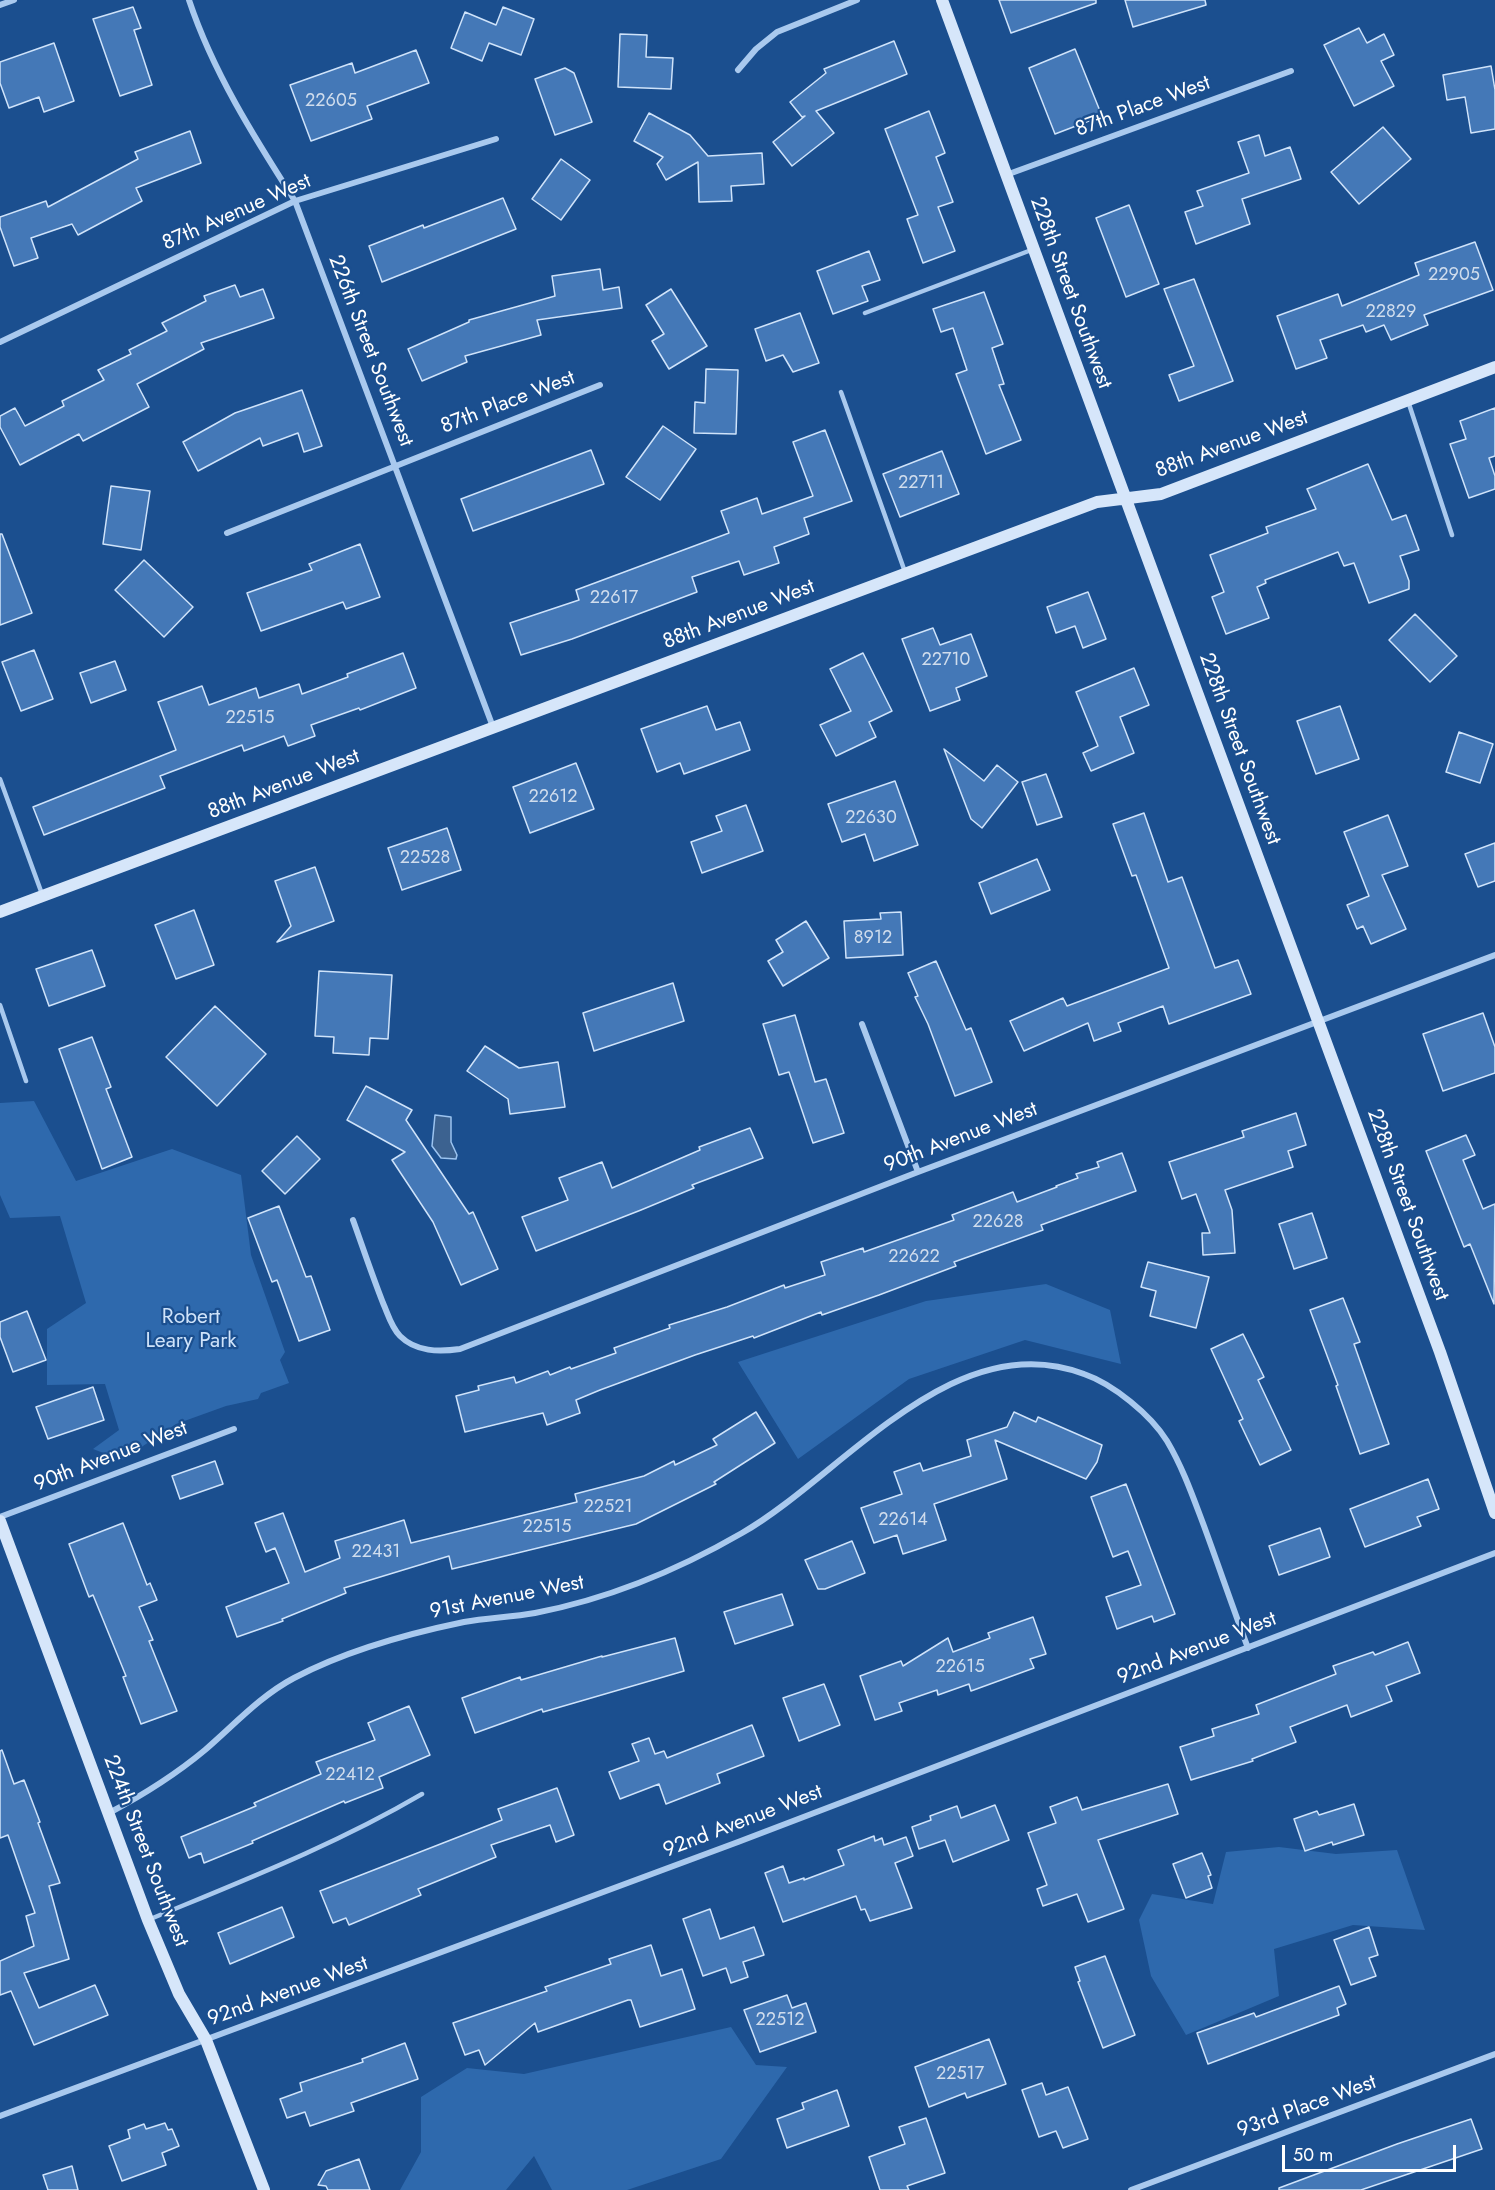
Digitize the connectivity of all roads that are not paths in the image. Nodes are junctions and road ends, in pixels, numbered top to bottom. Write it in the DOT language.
graph roads {
  1 [pos="14,0"];
  2 [pos="189,0"];
  3 [pos="857,0"];
  4 [pos="942,0"];
  5 [pos="0,5"];
  6 [pos="738,70"];
  7 [pos="1291,71"];
  8 [pos="496,139"];
  9 [pos="1006,175"];
  10 [pos="296,201"];
  11 [pos="1034,249"];
  12 [pos="865,313"];
  13 [pos="0,342"];
  14 [pos="1495,366"];
  15 [pos="600,385"];
  16 [pos="841,392"];
  17 [pos="1407,400"];
  18 [pos="395,465"];
  19 [pos="1125,498"];
  20 [pos="227,533"];
  21 [pos="1452,535"];
  22 [pos="905,572"];
  23 [pos="493,727"];
  24 [pos="0,779"];
  25 [pos="43,897"];
  26 [pos="0,912"];
  27 [pos="1495,954"];
  28 [pos="0,1005"];
  29 [pos="1319,1021"];
  30 [pos="862,1024"];
  31 [pos="26,1081"];
  32 [pos="918,1172"];
  33 [pos="353,1220"];
  34 [pos="234,1429"];
  35 [pos="1495,1513"];
  36 [pos="0,1519"];
  37 [pos="1495,1553"];
  38 [pos="1248,1648"];
  39 [pos="422,1794"];
  40 [pos="109,1813"];
  41 [pos="148,1920"];
  42 [pos="206,2040"];
  43 [pos="1495,2054"];
  44 [pos="0,2116"];
  45 [pos="264,2190"];
  46 [pos="1131,2190"];
  1 -- 5 [label="street"];
  2 -- 10 [label="street, 226th Street Southwest"];
  3 -- 6 [label="street"];
  4 -- 9 [label="street, 228th Street Southwest"];
  7 -- 9 [label="street, 87th Place West"];
  8 -- 10 [label="street, 87th Avenue West"];
  9 -- 11 [label="street, 228th Street Southwest"];
  10 -- 13 [label="street, 87th Avenue West"];
  10 -- 18 [label="street, 226th Street Southwest"];
  11 -- 12 [label="lane"];
  11 -- 19 [label="street, 228th Street Southwest"];
  14 -- 17 [label="street, 88th Avenue West"];
  15 -- 18 [label="street, 87th Place West"];
  16 -- 22 [label="lane"];
  17 -- 19 [label="street, 88th Avenue West"];
  17 -- 21 [label="lane"];
  18 -- 20 [label="street, 87th Place West"];
  18 -- 23 [label="street, 226th Street Southwest"];
  19 -- 22 [label="street, 88th Avenue West"];
  19 -- 29 [label="street, 228th Street Southwest"];
  22 -- 23 [label="street, 88th Avenue West"];
  23 -- 25 [label="street, 88th Avenue West"];
  24 -- 25 [label="lane"];
  25 -- 26 [label="street, 88th Avenue West"];
  27 -- 29 [label="street, 90th Avenue West"];
  28 -- 31 [label="lane"];
  29 -- 32 [label="street, 90th Avenue West"];
  29 -- 35 [label="street, 228th Street Southwest"];
  30 -- 32 [label="street"];
  32 -- 33 [label="street, 90th Avenue West"];
  34 -- 36 [label="street, 90th Avenue West"];
  36 -- 40 [label="street, 224th Street Southwest"];
  37 -- 38 [label="street, 92nd Avenue West"];
  38 -- 40 [label="street, 91st Avenue West"];
  38 -- 42 [label="street, 92nd Avenue West"];
  39 -- 41 [label="lane"];
  40 -- 41 [label="street, 224th Street Southwest"];
  41 -- 42 [label="street, 224th Street Southwest"];
  42 -- 44 [label="street, 92nd Avenue West"];
  42 -- 45 [label="street, 224th Street Southwest"];
  43 -- 46 [label="street, 93rd Place West"];
}
